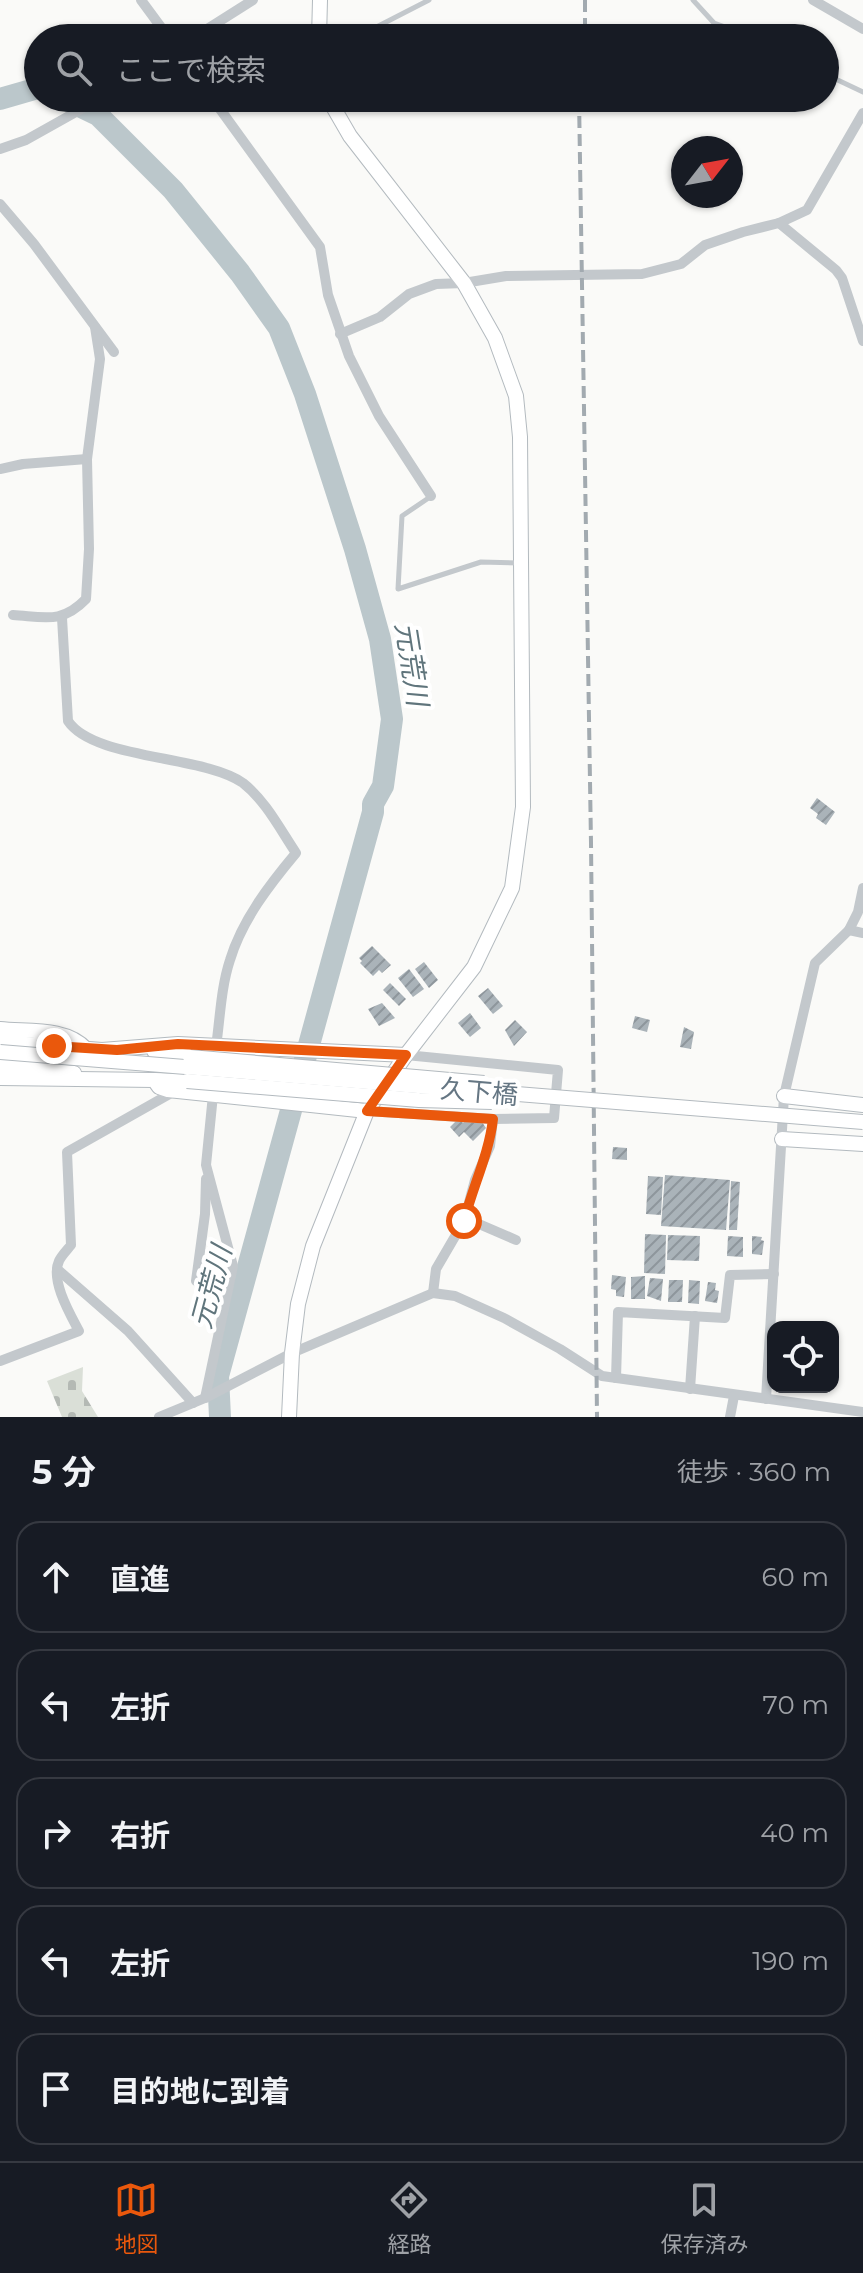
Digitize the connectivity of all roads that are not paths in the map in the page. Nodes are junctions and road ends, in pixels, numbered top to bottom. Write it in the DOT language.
graph roads {
  1 [pos="141,0"];
  2 [pos="253,0"];
  3 [pos="320,0"];
  4 [pos="429,0"];
  5 [pos="693,0"];
  6 [pos="813,0"];
  7 [pos="159,24"];
  8 [pos="215,24"];
  9 [pos="319,24"];
  10 [pos="382,24"];
  11 [pos="717,24"];
  12 [pos="863,29"];
  13 [pos="839,81"];
  14 [pos="863,92"];
  15 [pos="76,112"];
  16 [pos="222,112"];
  17 [pos="336,112"];
  18 [pos="863,113"];
  19 [pos="0,149"];
  20 [pos="0,204"];
  21 [pos="779,223"];
  22 [pos="464,283"];
  23 [pos="95,327"];
  24 [pos="340,334"];
  25 [pos="863,341"];
  26 [pos="114,352"];
  27 [pos="87,459"];
  28 [pos="0,469"];
  29 [pos="431,496"];
  30 [pos="521,563"];
  31 [pos="13,615"];
  32 [pos="62,618"];
  33 [pos="863,888"];
  34 [pos="849,930"];
  35 [pos="863,933"];
  36 [pos="0,1029"];
  37 [pos="0,1042"];
  38 [pos="216,1047"];
  39 [pos="142,1048"];
  40 [pos="86,1049"];
  41 [pos="0,1052"];
  42 [pos="406,1055"];
  43 [pos="0,1065"];
  44 [pos="0,1078"];
  45 [pos="98,1079"];
  46 [pos="181,1086"];
  47 [pos="213,1095"];
  48 [pos="784,1096"];
  49 [pos="617,1103"];
  50 [pos="863,1105"];
  51 [pos="367,1111"];
  52 [pos="493,1119"];
  53 [pos="863,1122"];
  54 [pos="782,1139"];
  55 [pos="863,1144"];
  56 [pos="206,1165"];
  57 [pos="465,1218"];
  58 [pos="516,1240"];
  59 [pos="57,1269"];
  60 [pos="774,1274"];
  61 [pos="196,1281"];
  62 [pos="433,1293"];
  63 [pos="695,1316"];
  64 [pos="292,1353"];
  65 [pos="0,1361"];
  66 [pos="616,1378"];
  67 [pos="690,1389"];
  68 [pos="734,1396"];
  69 [pos="205,1398"];
  70 [pos="766,1399"];
  71 [pos="193,1403"];
  72 [pos="863,1412"];
  73 [pos="159,1417"];
  74 [pos="289,1417"];
  75 [pos="730,1417"];
  1 -- 7 [label="street"];
  2 -- 8 [label="street"];
  3 -- 9 [label="main road"];
  4 -- 10 [label="lane"];
  5 -- 11 [label="lane"];
  6 -- 12 [label="street"];
  13 -- 14 [label="lane"];
  15 -- 19 [label="street"];
  16 -- 24 [label="street"];
  17 -- 22 [label="main road"];
  18 -- 21 [label="street"];
  20 -- 23 [label="street"];
  21 -- 22 [label="street"];
  21 -- 25 [label="street"];
  22 -- 24 [label="street"];
  22 -- 30 [label="main road"];
  23 -- 26 [label="street"];
  23 -- 27 [label="street"];
  24 -- 29 [label="street"];
  27 -- 28 [label="street"];
  27 -- 32 [label="street"];
  29 -- 30 [label="lane"];
  30 -- 42 [label="main road"];
  31 -- 32 [label="street"];
  32 -- 38 [label="street"];
  33 -- 34 [label="street"];
  34 -- 35 [label="street"];
  34 -- 48 [label="street"];
  36 -- 40 [label="main road"];
  37 -- 40 [label="main road"];
  38 -- 39 [label="main road"];
  38 -- 42 [label="main road"];
  39 -- 40 [label="main road"];
  39 -- 49 [label="main road, bridge"];
  41 -- 49 [label="main road, 久下橋, bridge"];
  42 -- 51 [label="main road"];
  42 -- 52 [label="street"];
  43 -- 45 [label="main road"];
  44 -- 45 [label="main road"];
  45 -- 46 [label="main road"];
  46 -- 47 [label="main road"];
  46 -- 49 [label="main road, bridge"];
  46 -- 59 [label="street"];
  47 -- 51 [label="main road"];
  47 -- 56 [label="street"];
  48 -- 50 [label="main road"];
  48 -- 54 [label="street"];
  49 -- 53 [label="main road, 久下橋, bridge"];
  51 -- 52 [label="street"];
  51 -- 64 [label="main road"];
  52 -- 57 [label="street"];
  54 -- 55 [label="main road"];
  54 -- 60 [label="street"];
  56 -- 61 [label="street"];
  56 -- 69 [label="street"];
  57 -- 58 [label="street"];
  57 -- 62 [label="street"];
  59 -- 65 [label="street"];
  59 -- 71 [label="street"];
  60 -- 63 [label="street"];
  60 -- 70 [label="street"];
  62 -- 64 [label="street"];
  62 -- 66 [label="street"];
  63 -- 66 [label="street"];
  63 -- 67 [label="street"];
  64 -- 69 [label="street"];
  64 -- 74 [label="main road"];
  66 -- 67 [label="street"];
  67 -- 68 [label="street"];
  68 -- 70 [label="street"];
  68 -- 75 [label="street"];
  69 -- 71 [label="street"];
  70 -- 72 [label="street"];
  71 -- 73 [label="street"];
}
